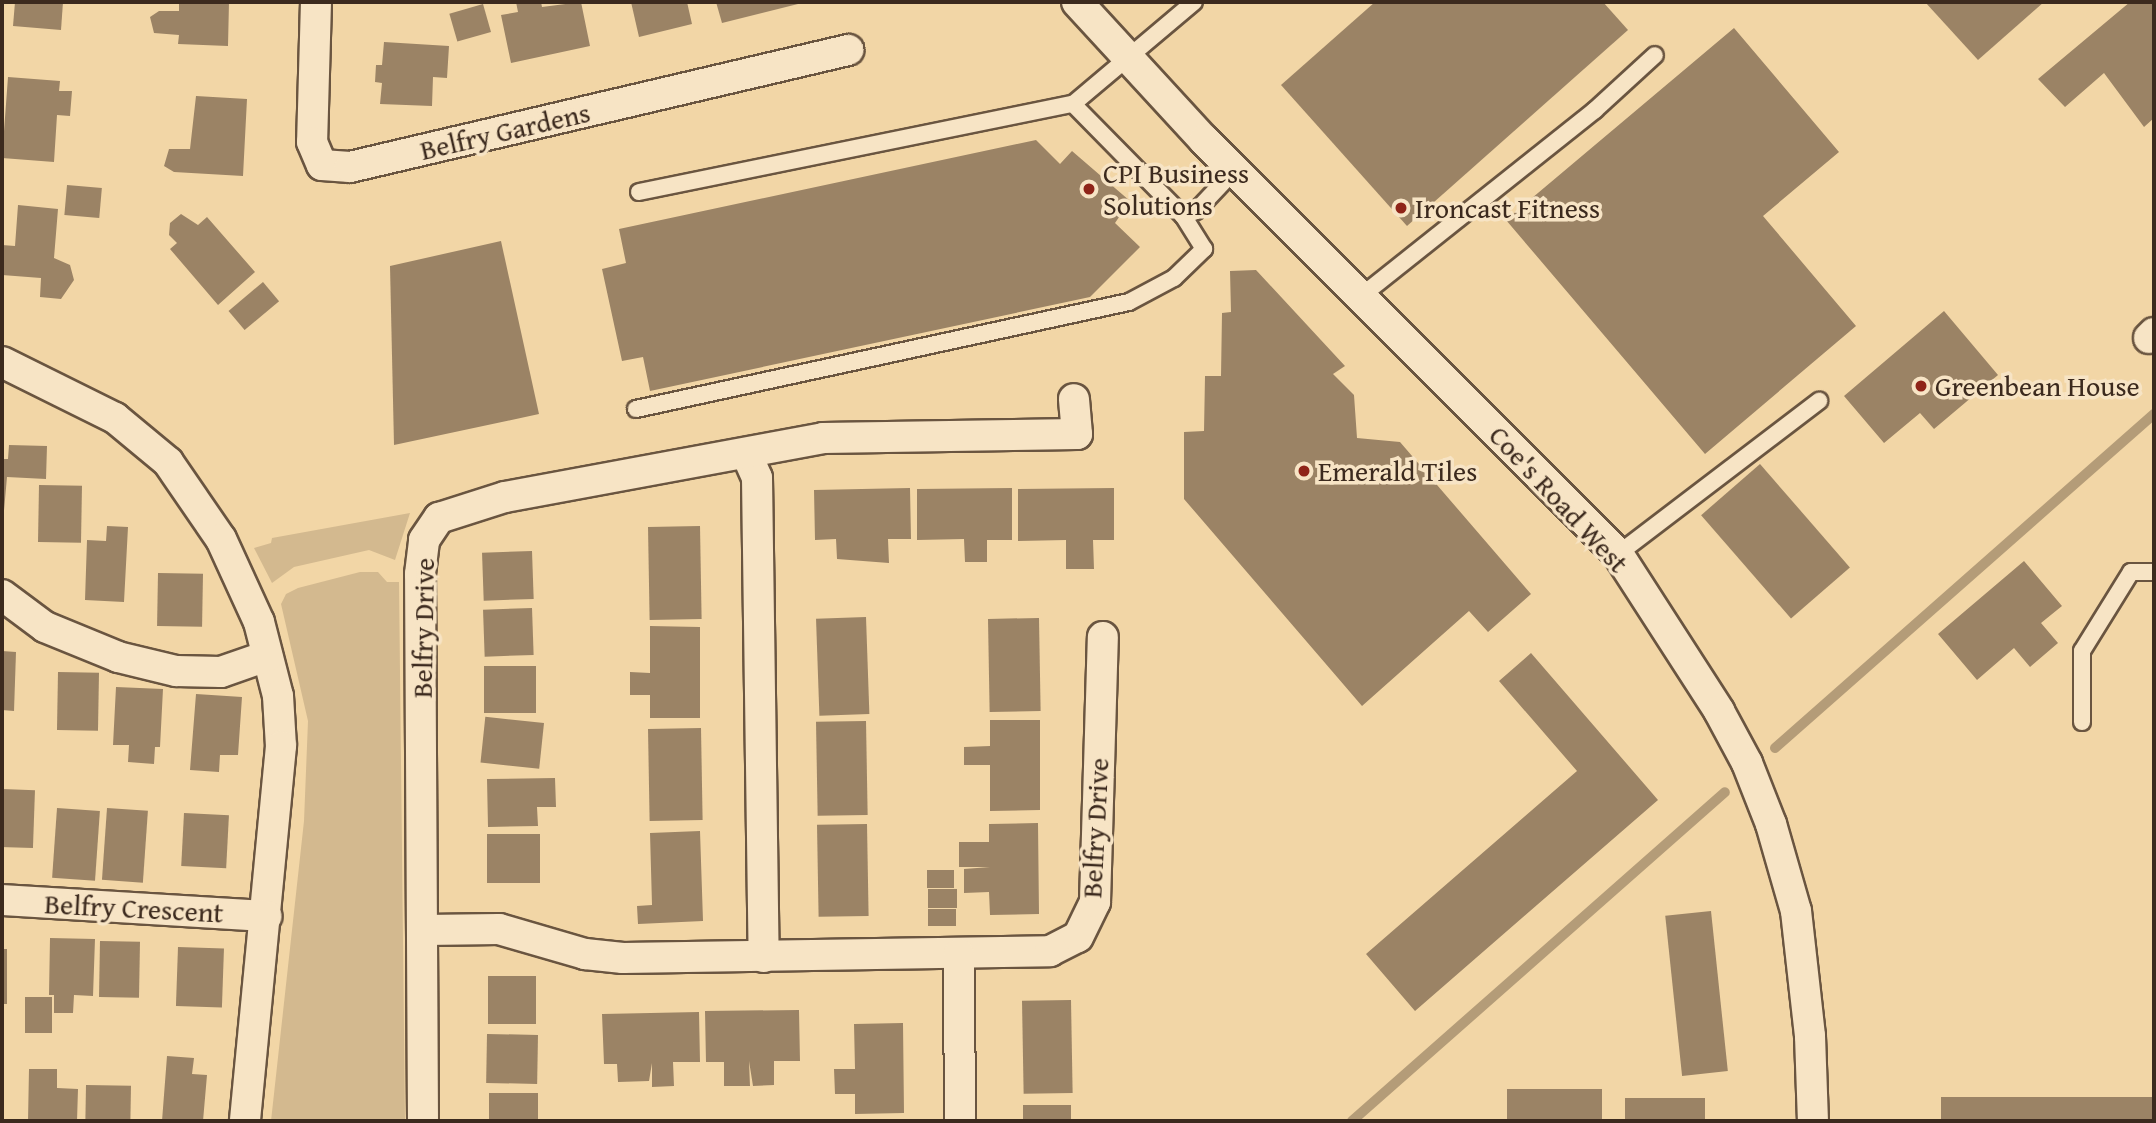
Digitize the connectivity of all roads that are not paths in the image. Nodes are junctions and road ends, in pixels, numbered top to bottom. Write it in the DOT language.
graph roads {
  1 [pos="316,2"];
  2 [pos="1077,2"];
  3 [pos="1194,2"];
  4 [pos="848,50"];
  5 [pos="1655,55"];
  6 [pos="1127,57"];
  7 [pos="1073,104"];
  8 [pos="1234,172"];
  9 [pos="639,192"];
  10 [pos="1183,216"];
  11 [pos="1360,297"];
  12 [pos="2,362"];
  13 [pos="1074,399"];
  14 [pos="1819,401"];
  15 [pos="636,410"];
  16 [pos="746,453"];
  17 [pos="1618,554"];
  18 [pos="2154,572"];
  19 [pos="2,595"];
  20 [pos="1103,637"];
  21 [pos="267,656"];
  22 [pos="2082,722"];
  23 [pos="2,900"];
  24 [pos="267,916"];
  25 [pos="425,930"];
  26 [pos="959,954"];
  27 [pos="764,957"];
  28 [pos="246,1121"];
  29 [pos="423,1121"];
  30 [pos="960,1121"];
  31 [pos="1813,1121"];
  1 -- 4 [label="street, Belfry Gardens"];
  2 -- 6 [label="street, Coe's Road West"];
  3 -- 6 [label="lane"];
  5 -- 11 [label="lane"];
  6 -- 7 [label="lane"];
  6 -- 8 [label="street, Coe's Road West"];
  7 -- 9 [label="lane"];
  7 -- 10 [label="lane"];
  8 -- 10 [label="lane"];
  8 -- 11 [label="street, Coe's Road West"];
  10 -- 15 [label="lane"];
  11 -- 17 [label="street, Coe's Road West"];
  12 -- 21 [label="street"];
  13 -- 16 [label="street, Belfry Drive"];
  14 -- 17 [label="lane"];
  16 -- 25 [label="street, Belfry Drive"];
  16 -- 27 [label="street"];
  17 -- 31 [label="street, Coe's Road West"];
  18 -- 22 [label="lane"];
  19 -- 21 [label="street"];
  20 -- 26 [label="street, Belfry Drive"];
  21 -- 24 [label="street"];
  23 -- 24 [label="street, Belfry Crescent"];
  24 -- 28 [label="street"];
  25 -- 27 [label="street, Belfry Drive"];
  25 -- 29 [label="street, Belfry Drive"];
  26 -- 27 [label="street, Belfry Drive"];
  26 -- 30 [label="street"];
}
